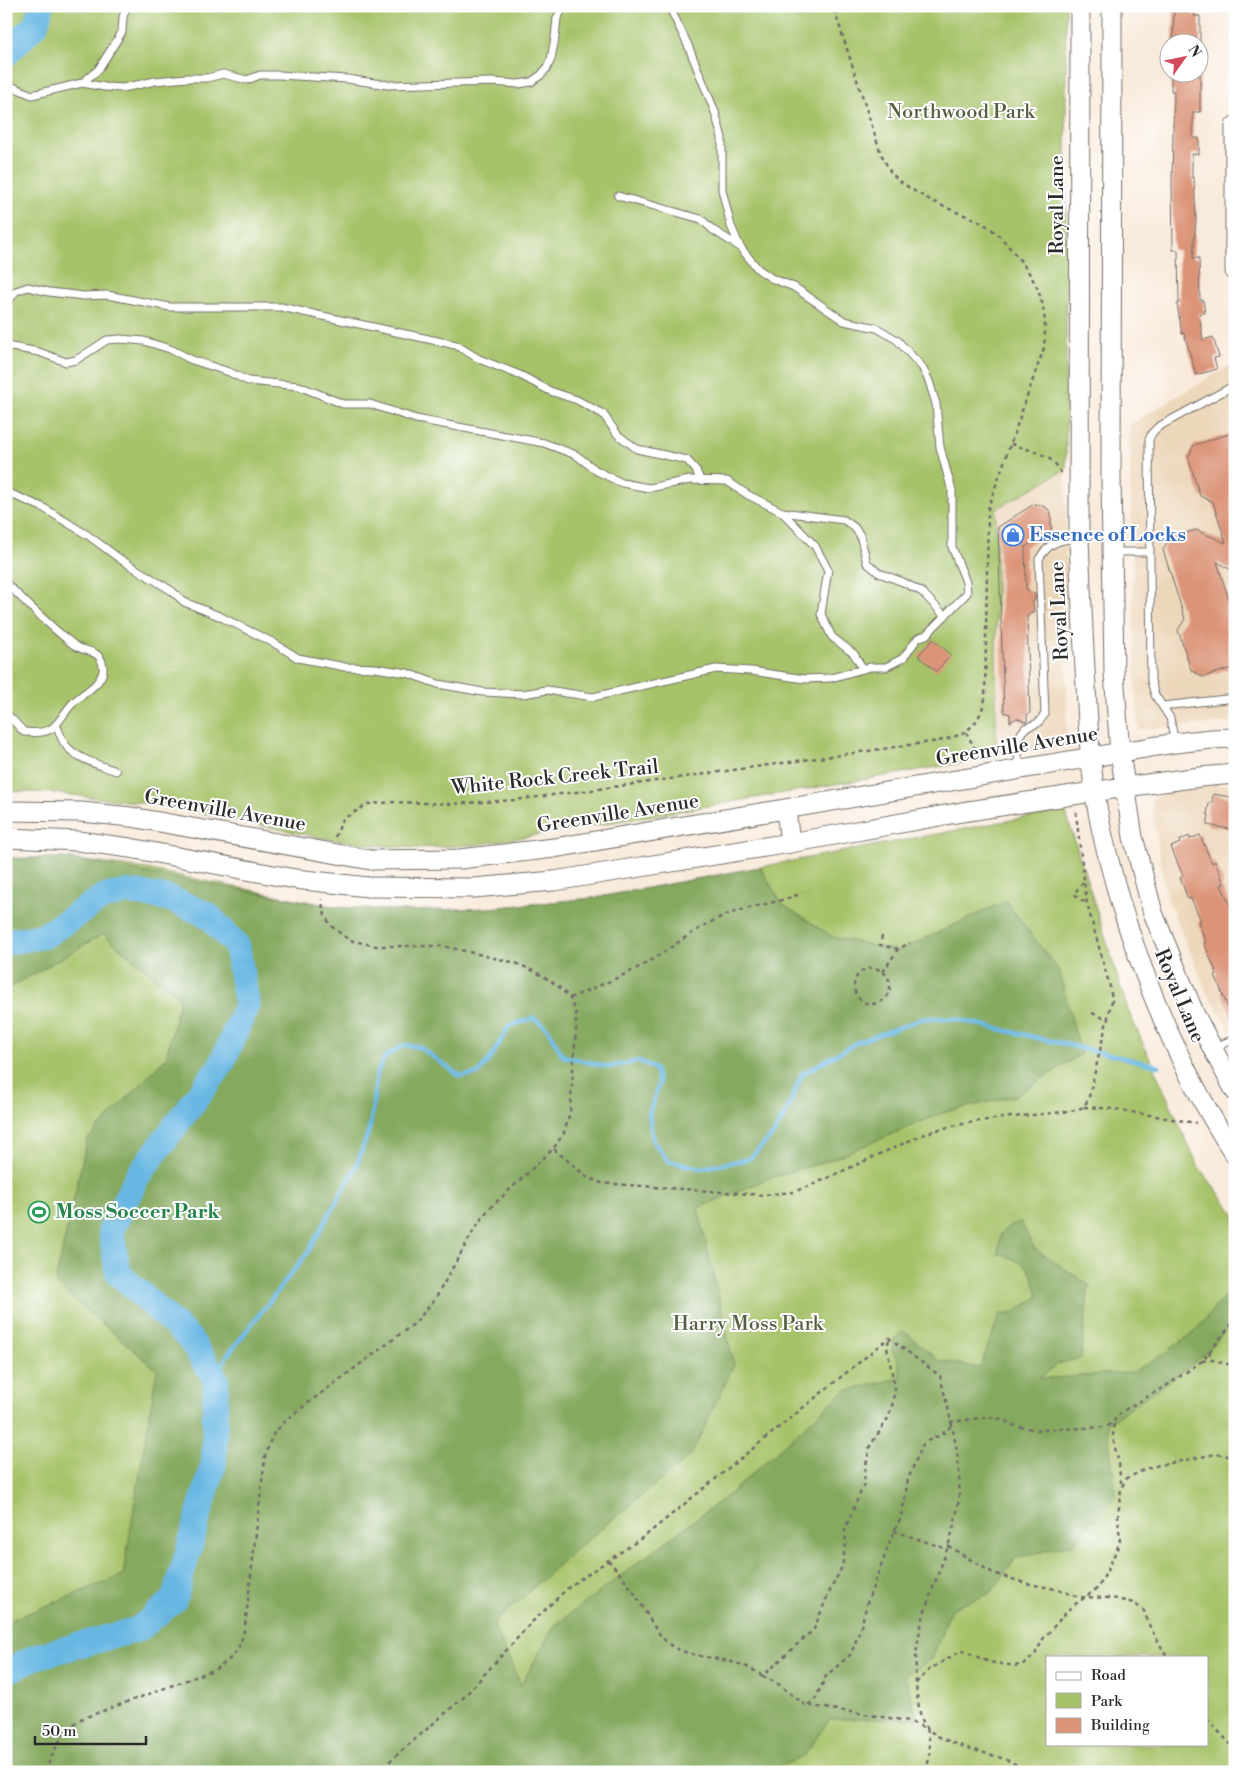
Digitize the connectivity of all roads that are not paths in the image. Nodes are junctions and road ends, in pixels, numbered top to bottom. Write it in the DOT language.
graph roads {
  1 [pos="127,6"];
  2 [pos="564,6"];
  3 [pos="669,6"];
  4 [pos="1080,6"];
  5 [pos="1112,6"];
  6 [pos="82,83"];
  7 [pos="6,84"];
  8 [pos="1235,126"];
  9 [pos="618,196"];
  10 [pos="740,247"];
  11 [pos="1235,271"];
  12 [pos="6,305"];
  13 [pos="6,346"];
  14 [pos="1235,385"];
  15 [pos="700,480"];
  16 [pos="6,492"];
  17 [pos="782,512"];
  18 [pos="1079,538"];
  19 [pos="1112,552"];
  20 [pos="1149,552"];
  21 [pos="6,583"];
  22 [pos="945,616"];
  23 [pos="863,670"];
  24 [pos="1235,698"];
  25 [pos="1163,706"];
  26 [pos="6,713"];
  27 [pos="56,725"];
  28 [pos="1235,738"];
  29 [pos="1175,743"];
  30 [pos="1120,753"];
  31 [pos="1091,757"];
  32 [pos="1019,769"];
  33 [pos="116,771"];
  34 [pos="1235,774"];
  35 [pos="1125,787"];
  36 [pos="1095,791"];
  37 [pos="786,810"];
  38 [pos="6,811"];
  39 [pos="6,838"];
  40 [pos="790,843"];
  41 [pos="1235,1039"];
  42 [pos="1212,1048"];
  43 [pos="1183,1062"];
  44 [pos="1235,1091"];
  45 [pos="1235,1155"];
  1 -- 6 [label="lane"];
  2 -- 6 [label="lane"];
  3 -- 10 [label="lane"];
  4 -- 18 [label="main road, Royal Lane"];
  5 -- 19 [label="main road, Royal Lane"];
  6 -- 7 [label="lane"];
  8 -- 11 [label="main road"];
  9 -- 10 [label="lane"];
  10 -- 22 [label="lane"];
  12 -- 15 [label="lane"];
  13 -- 15 [label="lane"];
  14 -- 20 [label="lane"];
  15 -- 17 [label="lane"];
  16 -- 23 [label="lane"];
  17 -- 22 [label="lane"];
  17 -- 23 [label="lane"];
  18 -- 31 [label="main road, Royal Lane"];
  18 -- 32 [label="lane"];
  19 -- 20 [label="lane"];
  19 -- 30 [label="main road, Royal Lane"];
  20 -- 25 [label="lane"];
  21 -- 27 [label="lane"];
  22 -- 23 [label="lane"];
  24 -- 25 [label="lane"];
  25 -- 29 [label="lane"];
  26 -- 27 [label="lane"];
  27 -- 33 [label="lane"];
  28 -- 29 [label="main road, Greenville Avenue"];
  29 -- 30 [label="main road, Greenville Avenue"];
  30 -- 31 [label="main road, Greenville Avenue"];
  30 -- 35 [label="main road, Royal Lane"];
  31 -- 32 [label="main road, Greenville Avenue"];
  31 -- 36 [label="main road, Royal Lane"];
  32 -- 37 [label="main road, Greenville Avenue"];
  34 -- 35 [label="main road"];
  35 -- 36 [label="main road"];
  35 -- 42 [label="main road, Royal Lane"];
  36 -- 40 [label="main road"];
  36 -- 43 [label="main road, Royal Lane"];
  37 -- 38 [label="main road, Greenville Avenue, bridge"];
  37 -- 40 [label="main road"];
  39 -- 40 [label="main road, bridge"];
  41 -- 42 [label="lane"];
  42 -- 43 [label="main road"];
  42 -- 44 [label="main road, Royal Lane"];
  43 -- 45 [label="main road, Royal Lane"];
}
